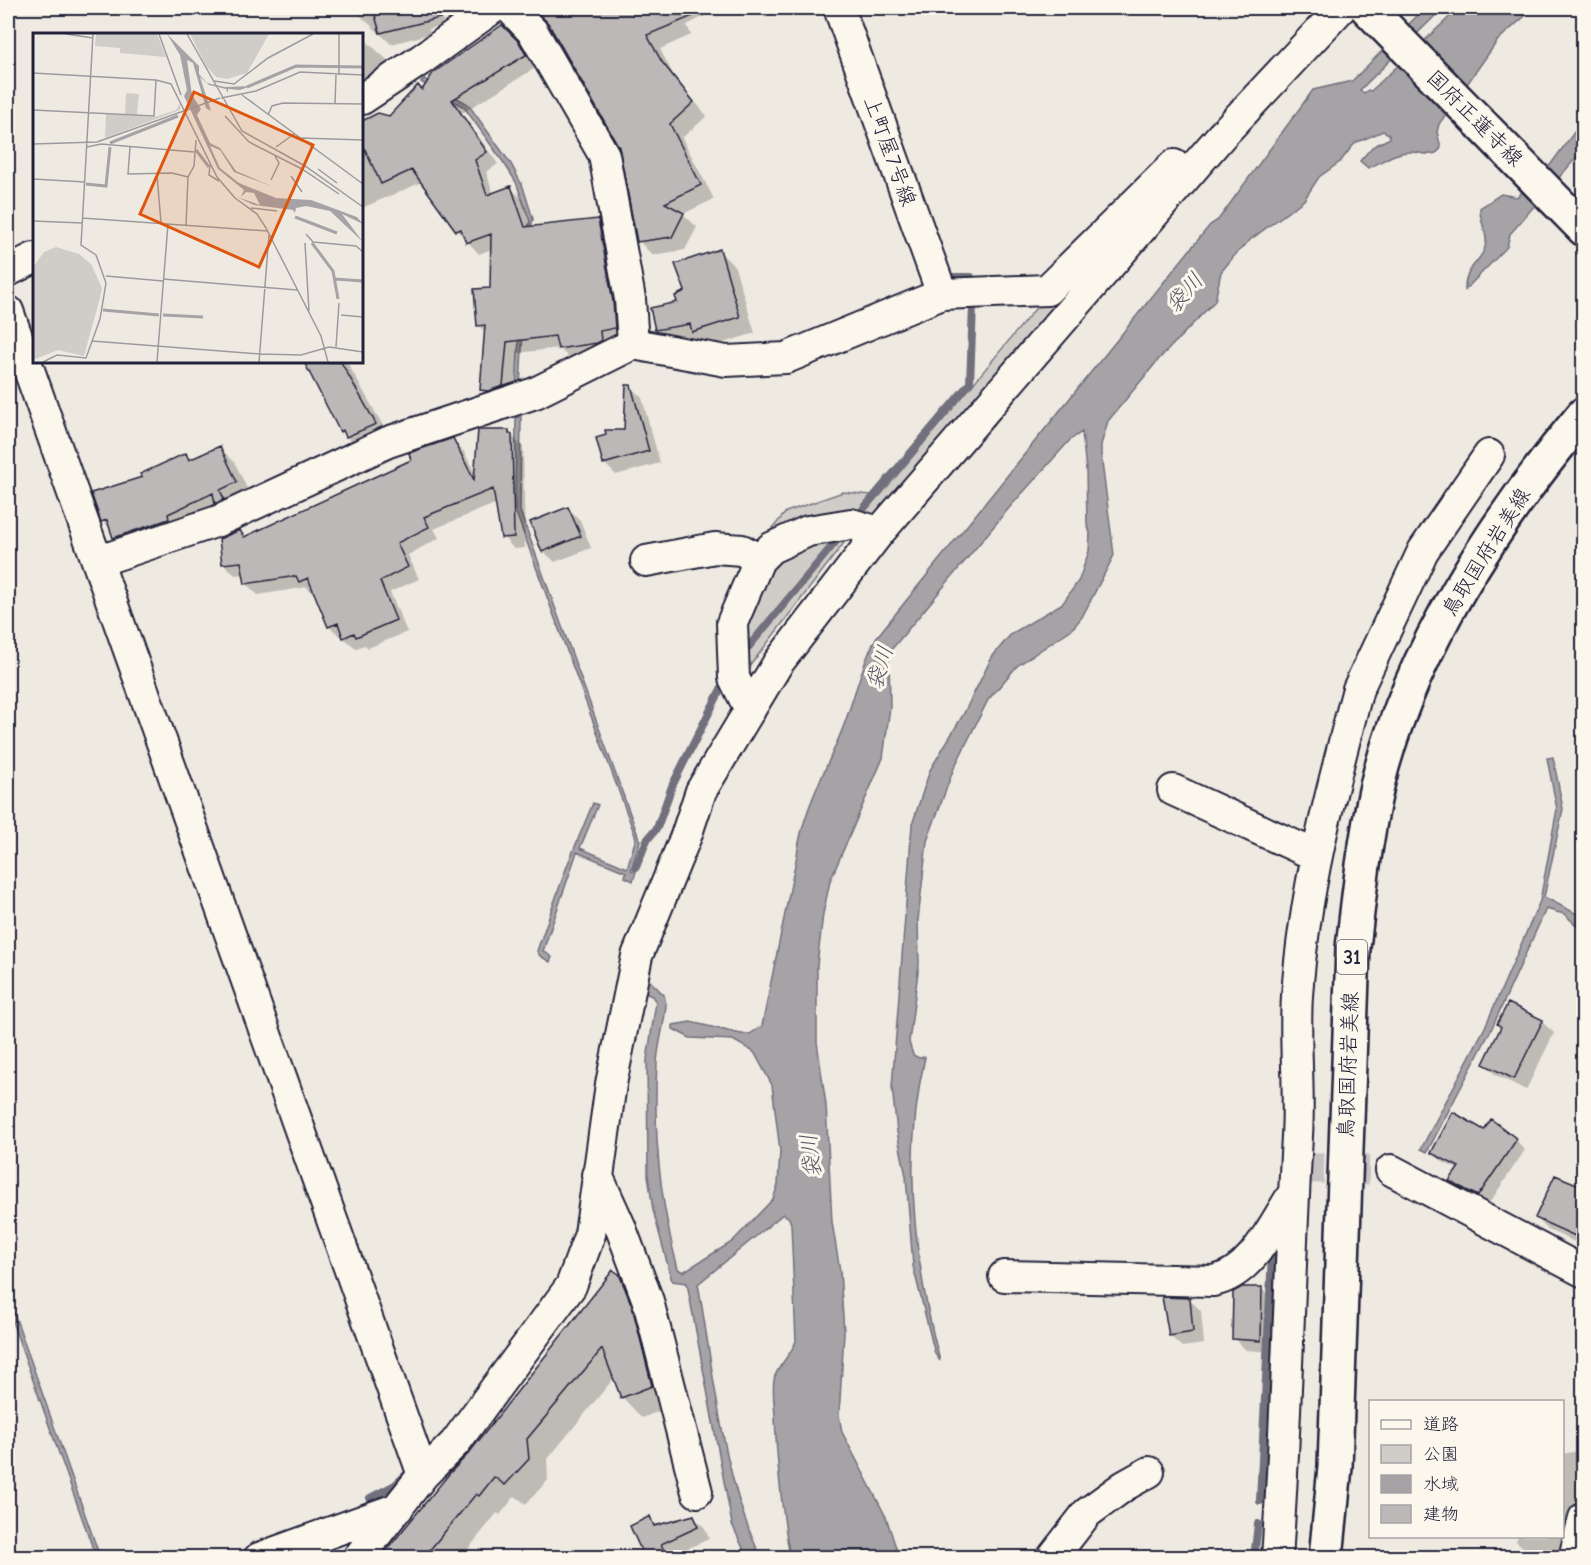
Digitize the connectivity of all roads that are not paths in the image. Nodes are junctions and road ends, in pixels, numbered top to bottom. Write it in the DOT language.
graph roads {
  1 [pos="493,8"];
  2 [pos="510,8"];
  3 [pos="839,8"];
  4 [pos="1341,8"];
  5 [pos="1376,17"];
  6 [pos="363,98"];
  7 [pos="1222,135"];
  8 [pos="1574,218"];
  9 [pos="33,258"];
  10 [pos="8,271"];
  11 [pos="942,294"];
  12 [pos="8,311"];
  13 [pos="633,344"];
  14 [pos="15,357"];
  15 [pos="1584,414"];
  16 [pos="1489,455"];
  17 [pos="879,532"];
  18 [pos="759,560"];
  19 [pos="99,561"];
  20 [pos="646,561"];
  21 [pos="750,710"];
  22 [pos="1173,790"];
  23 [pos="1315,855"];
  24 [pos="1391,1170"];
  25 [pos="596,1174"];
  26 [pos="1293,1194"];
  27 [pos="1584,1272"];
  28 [pos="1004,1276"];
  29 [pos="1149,1472"];
  30 [pos="423,1475"];
  31 [pos="697,1492"];
  32 [pos="398,1508"];
  33 [pos="1584,1518"];
  34 [pos="260,1557"];
  35 [pos="358,1557"];
  36 [pos="1052,1557"];
  37 [pos="1277,1557"];
  38 [pos="1326,1557"];
  39 [pos="1574,1557"];
  1 -- 6 [label="street"];
  2 -- 13 [label="street"];
  3 -- 11 [label="street, 上町屋7号線"];
  4 -- 7 [label="street"];
  5 -- 8 [label="main road, 国府正蓮寺線"];
  7 -- 11 [label="street"];
  7 -- 17 [label="street"];
  9 -- 10 [label="street"];
  11 -- 13 [label="street"];
  12 -- 14 [label="street"];
  13 -- 19 [label="street"];
  14 -- 19 [label="street"];
  15 -- 38 [label="main road, 鳥取国府岩美線 / 31"];
  16 -- 23 [label="street"];
  17 -- 18 [label="street"];
  17 -- 21 [label="street"];
  18 -- 20 [label="street"];
  18 -- 21 [label="street"];
  19 -- 30 [label="street"];
  21 -- 25 [label="street"];
  22 -- 23 [label="street"];
  23 -- 26 [label="street"];
  24 -- 27 [label="street"];
  25 -- 30 [label="street"];
  25 -- 31 [label="street"];
  26 -- 28 [label="street"];
  26 -- 37 [label="street"];
  29 -- 36 [label="street"];
  30 -- 32 [label="street"];
  32 -- 34 [label="street"];
  32 -- 35 [label="street"];
  33 -- 39 [label="street"];
}
